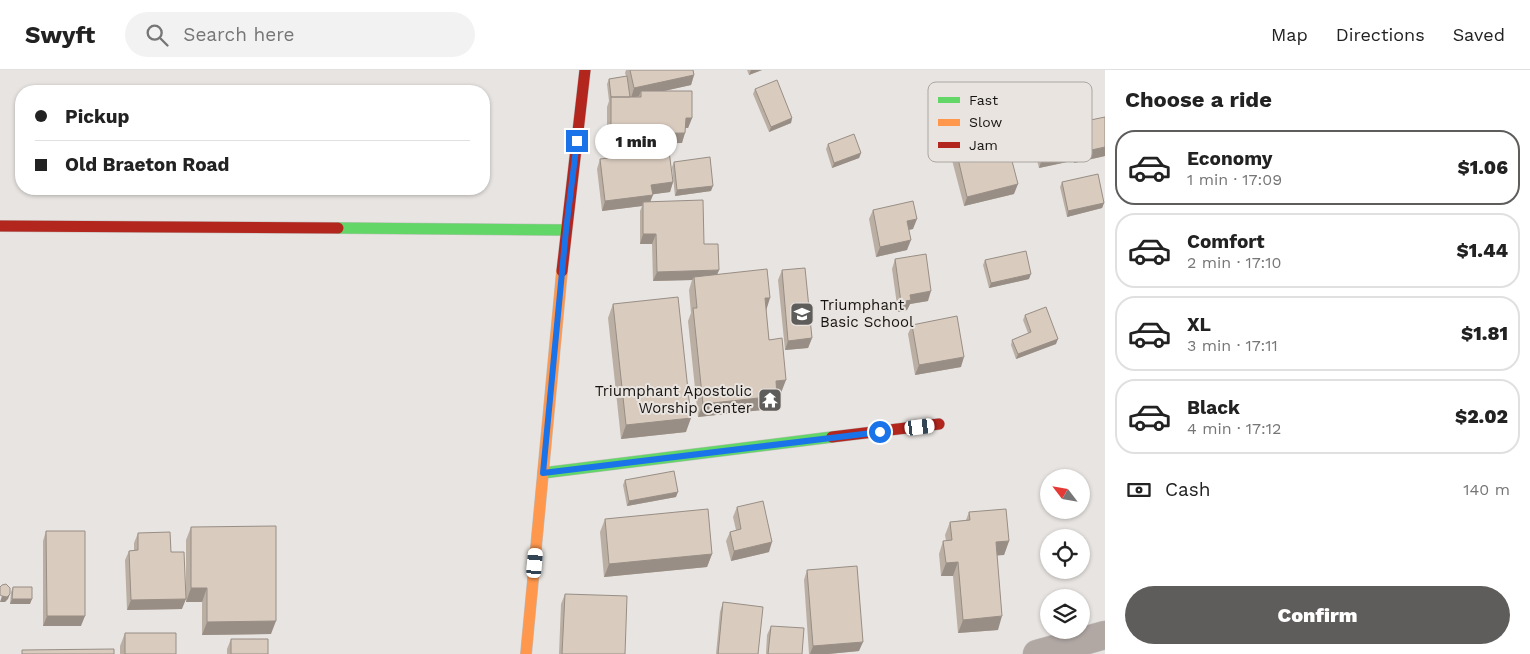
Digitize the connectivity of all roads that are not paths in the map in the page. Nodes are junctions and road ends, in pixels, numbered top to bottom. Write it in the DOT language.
graph roads {
  1 [pos="585,70"];
  2 [pos="0,226"];
  3 [pos="566,230"];
  4 [pos="939,424"];
  5 [pos="543,473"];
  6 [pos="1105,635"];
  7 [pos="526,654"];
  8 [pos="1037,654"];
  1 -- 3 [label="street"];
  2 -- 3 [label="street"];
  3 -- 5 [label="street"];
  4 -- 5 [label="street"];
  5 -- 7 [label="street"];
  6 -- 8 [label="street"];
}
